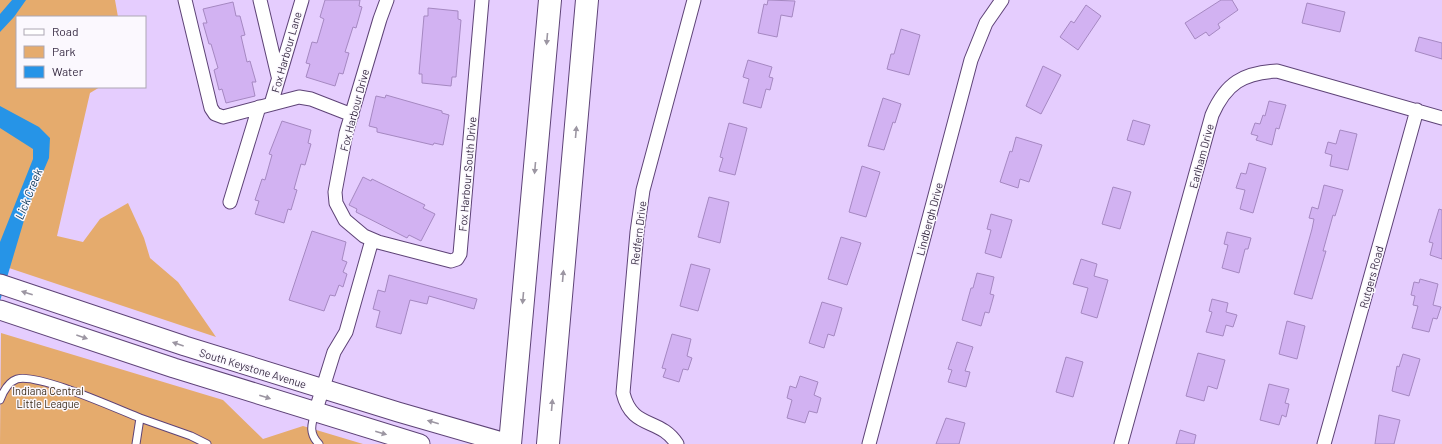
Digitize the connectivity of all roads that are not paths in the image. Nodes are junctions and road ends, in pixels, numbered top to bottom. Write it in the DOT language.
graph roads {
  1 [pos="185,0"];
  2 [pos="260,0"];
  3 [pos="302,0"];
  4 [pos="387,0"];
  5 [pos="482,0"];
  6 [pos="550,0"];
  7 [pos="587,0"];
  8 [pos="694,0"];
  9 [pos="1002,0"];
  10 [pos="279,78"];
  11 [pos="265,105"];
  12 [pos="1417,110"];
  13 [pos="352,115"];
  14 [pos="1442,118"];
  15 [pos="230,202"];
  16 [pos="372,240"];
  17 [pos="0,284"];
  18 [pos="0,310"];
  19 [pos="322,389"];
  20 [pos="0,400"];
  21 [pos="315,413"];
  22 [pos="140,418"];
  23 [pos="136,444"];
  24 [pos="207,444"];
  25 [pos="319,444"];
  26 [pos="420,444"];
  27 [pos="509,444"];
  28 [pos="548,444"];
  29 [pos="677,444"];
  30 [pos="869,444"];
  31 [pos="1121,444"];
  32 [pos="1324,444"];
  1 -- 11 [label="street"];
  2 -- 10 [label="street"];
  3 -- 10 [label="street, Fox Harbour Lane"];
  4 -- 13 [label="street, Fox Harbour Drive"];
  5 -- 16 [label="street, Fox Harbour South Drive"];
  6 -- 27 [label="highway, one-way"];
  28 -- 7 [label="highway, one-way"];
  8 -- 29 [label="street, Redfern Drive"];
  9 -- 30 [label="street, Lindbergh Drive"];
  10 -- 11 [label="street, Fox Harbour Lane"];
  11 -- 13 [label="street"];
  11 -- 15 [label="street, Fox Harbour Lane"];
  12 -- 14 [label="street, Earlham Drive"];
  12 -- 31 [label="street, Earlham Drive"];
  12 -- 32 [label="street, Rutgers Road"];
  13 -- 16 [label="street, Fox Harbour Drive"];
  16 -- 19 [label="street"];
  19 -- 17 [label="main road, South Keystone Avenue, one-way"];
  18 -- 21 [label="main road, one-way"];
  19 -- 21 [label="street"];
  27 -- 19 [label="main road, South Keystone Avenue, one-way"];
  20 -- 22 [label="lane"];
  21 -- 25 [label="lane"];
  21 -- 26 [label="main road, one-way"];
  22 -- 23 [label="lane"];
  22 -- 24 [label="lane"];
}
